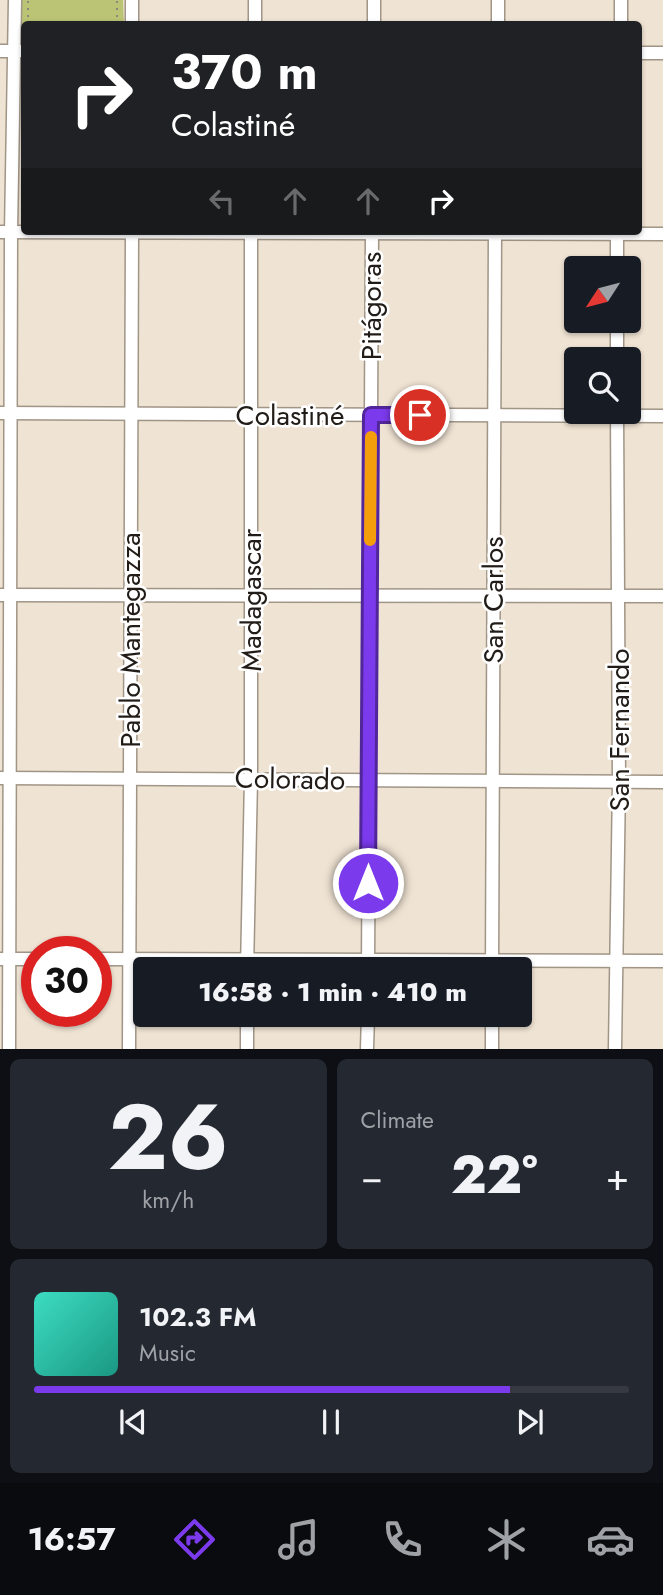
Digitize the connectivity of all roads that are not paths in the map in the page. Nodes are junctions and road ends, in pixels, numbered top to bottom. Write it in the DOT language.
graph roads {
  1 [pos="15,0"];
  2 [pos="132,0"];
  3 [pos="255,0"];
  4 [pos="374,0"];
  5 [pos="498,0"];
  6 [pos="621,0"];
  7 [pos="132,21"];
  8 [pos="255,21"];
  9 [pos="374,21"];
  10 [pos="498,21"];
  11 [pos="621,21"];
  12 [pos="0,51"];
  13 [pos="20,51"];
  14 [pos="642,53"];
  15 [pos="663,53"];
  16 [pos="6,232"];
  17 [pos="642,234"];
  18 [pos="663,234"];
  19 [pos="132,235"];
  20 [pos="251,235"];
  21 [pos="372,235"];
  22 [pos="495,235"];
  23 [pos="617,235"];
  24 [pos="617,256"];
  25 [pos="5,413"];
  26 [pos="131,414"];
  27 [pos="250,414"];
  28 [pos="564,414"];
  29 [pos="371,415"];
  30 [pos="494,415"];
  31 [pos="641,415"];
  32 [pos="663,416"];
  33 [pos="617,424"];
  34 [pos="251,594"];
  35 [pos="5,595"];
  36 [pos="131,596"];
  37 [pos="370,596"];
  38 [pos="493,596"];
  39 [pos="619,596"];
  40 [pos="663,596"];
  41 [pos="5,778"];
  42 [pos="130,779"];
  43 [pos="251,779"];
  44 [pos="369,780"];
  45 [pos="492,781"];
  46 [pos="619,782"];
  47 [pos="663,782"];
  48 [pos="247,957"];
  49 [pos="368,957"];
  50 [pos="492,957"];
  51 [pos="5,959"];
  52 [pos="112,959"];
  53 [pos="129,960"];
  54 [pos="133,960"];
  55 [pos="618,961"];
  56 [pos="663,961"];
  57 [pos="532,964"];
  58 [pos="247,1027"];
  59 [pos="368,1027"];
  60 [pos="492,1027"];
  61 [pos="9,1049"];
  62 [pos="129,1049"];
  63 [pos="247,1049"];
  64 [pos="368,1049"];
  65 [pos="492,1049"];
  66 [pos="615,1049"];
  1 -- 13 [label="street"];
  2 -- 7 [label="street"];
  3 -- 8 [label="street"];
  4 -- 9 [label="street"];
  5 -- 10 [label="street"];
  6 -- 11 [label="street"];
  12 -- 13 [label="street"];
  13 -- 16 [label="street"];
  14 -- 15 [label="street"];
  16 -- 25 [label="street"];
  17 -- 18 [label="street"];
  19 -- 26 [label="street, Pablo Mantegazza"];
  20 -- 27 [label="street, Madagascar"];
  21 -- 29 [label="street, Pitágoras"];
  22 -- 30 [label="street, San Carlos"];
  23 -- 24 [label="street"];
  25 -- 26 [label="street, Colastiné"];
  25 -- 35 [label="street"];
  26 -- 27 [label="street, Colastiné"];
  26 -- 36 [label="street, Pablo Mantegazza"];
  27 -- 29 [label="street, Colastiné"];
  27 -- 34 [label="street, Madagascar"];
  28 -- 30 [label="street, Colastiné"];
  29 -- 30 [label="street, Colastiné"];
  29 -- 37 [label="street, Pitágoras"];
  30 -- 38 [label="street, San Carlos"];
  31 -- 32 [label="street, Colastiné"];
  33 -- 39 [label="street, San Fernando"];
  34 -- 36 [label="street"];
  34 -- 37 [label="street"];
  34 -- 43 [label="street, Madagascar"];
  35 -- 36 [label="street"];
  35 -- 41 [label="street"];
  36 -- 42 [label="street, Pablo Mantegazza"];
  37 -- 38 [label="street"];
  37 -- 44 [label="street, Pitágoras"];
  38 -- 39 [label="street"];
  38 -- 45 [label="street, San Carlos"];
  39 -- 40 [label="street"];
  39 -- 46 [label="street, San Fernando"];
  41 -- 42 [label="street, Colorado"];
  41 -- 51 [label="street"];
  42 -- 43 [label="street, Colorado"];
  42 -- 53 [label="street, Pablo Mantegazza"];
  43 -- 44 [label="street, Colorado"];
  43 -- 48 [label="street, Madagascar"];
  44 -- 45 [label="street, Colorado"];
  44 -- 49 [label="street, Pitágoras"];
  45 -- 46 [label="street, Colorado"];
  45 -- 50 [label="street, San Carlos"];
  46 -- 47 [label="street, Colorado"];
  46 -- 55 [label="street, San Fernando"];
  51 -- 61 [label="street"];
  52 -- 53 [label="street"];
  53 -- 54 [label="street"];
  53 -- 62 [label="street, Pablo Mantegazza"];
  55 -- 56 [label="street"];
  55 -- 57 [label="street"];
  55 -- 66 [label="street, San Fernando"];
  58 -- 63 [label="street"];
  59 -- 64 [label="street"];
  60 -- 65 [label="street"];
}
